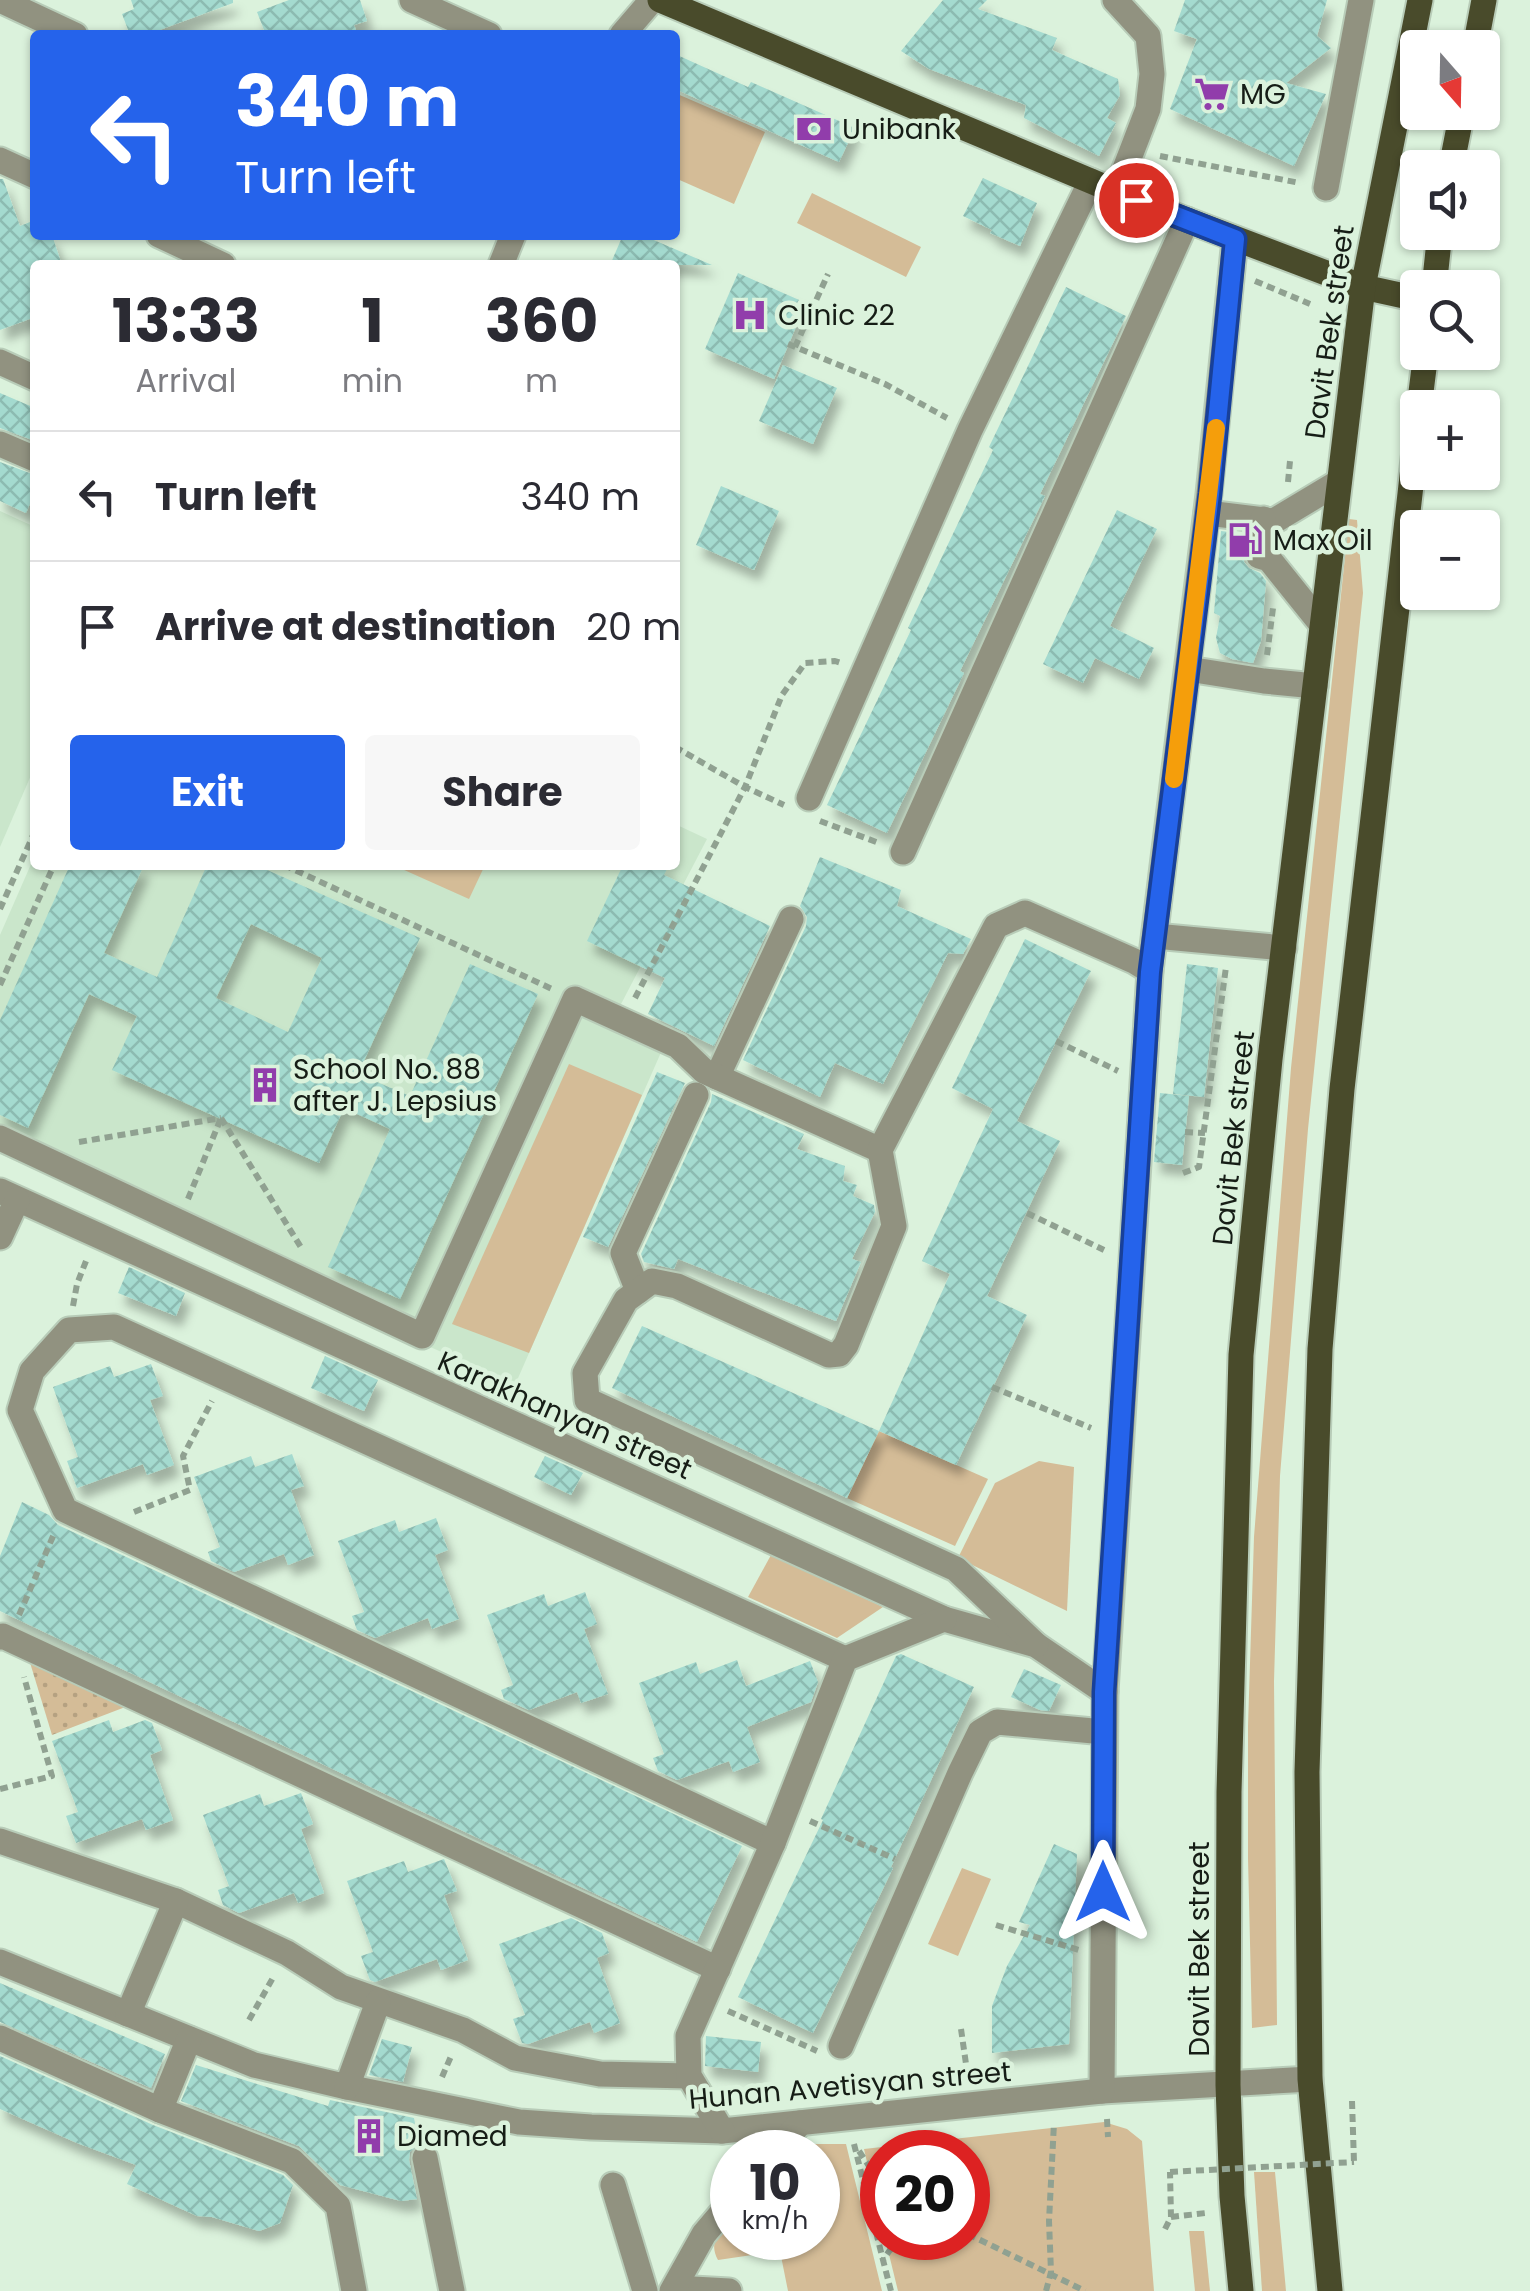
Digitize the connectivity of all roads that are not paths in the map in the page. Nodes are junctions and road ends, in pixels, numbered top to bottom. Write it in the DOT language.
graph roads {
  1 [pos="0,0"];
  2 [pos="412,0"];
  3 [pos="652,0"];
  4 [pos="660,0"];
  5 [pos="1115,0"];
  6 [pos="1360,0"];
  7 [pos="1420,0"];
  8 [pos="1484,0"];
  9 [pos="64,30"];
  10 [pos="478,30"];
  11 [pos="626,30"];
  12 [pos="1478,30"];
  13 [pos="0,160"];
  14 [pos="30,174"];
  15 [pos="1091,182"];
  16 [pos="1326,188"];
  17 [pos="1116,192"];
  18 [pos="1187,220"];
  19 [pos="1235,239"];
  20 [pos="170,240"];
  21 [pos="212,260"];
  22 [pos="1362,287"];
  23 [pos="1400,296"];
  24 [pos="0,362"];
  25 [pos="30,376"];
  26 [pos="0,444"];
  27 [pos="30,458"];
  28 [pos="1340,482"];
  29 [pos="1410,490"];
  30 [pos="1207,513"];
  31 [pos="1263,519"];
  32 [pos="1322,625"];
  33 [pos="1188,670"];
  34 [pos="1315,686"];
  35 [pos="806,806"];
  36 [pos="903,852"];
  37 [pos="792,919"];
  38 [pos="1155,936"];
  39 [pos="1284,948"];
  40 [pos="1150,972"];
  41 [pos="717,1078"];
  42 [pos="696,1095"];
  43 [pos="0,1138"];
  44 [pos="880,1150"];
  45 [pos="8,1196"];
  46 [pos="0,1237"];
  47 [pos="638,1291"];
  48 [pos="944,1619"];
  49 [pos="7,1639"];
  50 [pos="1036,1646"];
  51 [pos="845,1659"];
  52 [pos="1104,1692"];
  53 [pos="1104,1732"];
  54 [pos="0,1841"];
  55 [pos="773,1843"];
  56 [pos="176,1901"];
  57 [pos="0,1962"];
  58 [pos="718,1969"];
  59 [pos="378,2002"];
  60 [pos="128,2014"];
  61 [pos="0,2038"];
  62 [pos="189,2038"];
  63 [pos="830,2049"];
  64 [pos="689,2076"];
  65 [pos="1310,2078"];
  66 [pos="1228,2084"];
  67 [pos="347,2087"];
  68 [pos="1104,2102"];
  69 [pos="160,2110"];
  70 [pos="800,2123"];
  71 [pos="721,2130"];
  72 [pos="732,2130"];
  73 [pos="794,2130"];
  74 [pos="710,2131"];
  75 [pos="426,2158"];
  76 [pos="613,2185"];
  77 [pos="710,2227"];
  78 [pos="674,2290"];
  79 [pos="354,2291"];
  80 [pos="452,2291"];
  81 [pos="645,2291"];
  82 [pos="729,2291"];
  83 [pos="1242,2291"];
  84 [pos="1330,2291"];
  1 -- 9 [label="street"];
  2 -- 10 [label="street"];
  3 -- 11 [label="street"];
  4 -- 15 [label="main road"];
  5 -- 17 [label="street"];
  6 -- 16 [label="street"];
  7 -- 22 [label="main road, Davit Bek street"];
  8 -- 12 [label="main road"];
  13 -- 14 [label="street"];
  15 -- 17 [label="main road"];
  15 -- 35 [label="street"];
  17 -- 18 [label="main road"];
  18 -- 19 [label="main road"];
  18 -- 36 [label="street"];
  19 -- 22 [label="main road"];
  19 -- 30 [label="street"];
  20 -- 21 [label="street"];
  22 -- 23 [label="main road"];
  22 -- 28 [label="main road, Davit Bek street"];
  24 -- 25 [label="street"];
  26 -- 27 [label="street"];
  28 -- 31 [label="street"];
  28 -- 32 [label="main road, Davit Bek street"];
  29 -- 65 [label="main road"];
  30 -- 31 [label="street"];
  30 -- 33 [label="street"];
  31 -- 32 [label="street"];
  32 -- 34 [label="main road, Davit Bek street"];
  33 -- 34 [label="street"];
  33 -- 38 [label="street"];
  34 -- 39 [label="main road, Davit Bek street"];
  37 -- 41 [label="street"];
  38 -- 39 [label="street"];
  38 -- 40 [label="street"];
  39 -- 66 [label="main road, Davit Bek street"];
  40 -- 44 [label="street"];
  40 -- 52 [label="street"];
  41 -- 43 [label="street"];
  41 -- 44 [label="street"];
  42 -- 47 [label="street"];
  44 -- 47 [label="street"];
  45 -- 46 [label="street"];
  45 -- 48 [label="street, Karakhanyan street"];
  47 -- 50 [label="street"];
  48 -- 50 [label="street, Karakhanyan street"];
  48 -- 51 [label="street"];
  49 -- 58 [label="street"];
  50 -- 52 [label="street, Karakhanyan street"];
  51 -- 55 [label="street"];
  51 -- 55 [label="street"];
  52 -- 53 [label="street"];
  53 -- 63 [label="street"];
  53 -- 68 [label="street"];
  54 -- 56 [label="street"];
  55 -- 58 [label="street"];
  56 -- 59 [label="street"];
  56 -- 60 [label="street"];
  57 -- 60 [label="street, Hunan Avetisyan street"];
  58 -- 64 [label="street"];
  59 -- 64 [label="street"];
  59 -- 67 [label="street"];
  60 -- 62 [label="street, Hunan Avetisyan street"];
  61 -- 69 [label="street"];
  62 -- 67 [label="street, Hunan Avetisyan street"];
  62 -- 69 [label="street"];
  64 -- 71 [label="street"];
  65 -- 66 [label="street, Hunan Avetisyan street"];
  65 -- 84 [label="main road"];
  66 -- 68 [label="street, Hunan Avetisyan street"];
  66 -- 83 [label="main road, Davit Bek street"];
  67 -- 74 [label="street, Hunan Avetisyan street"];
  68 -- 70 [label="street, Hunan Avetisyan street"];
  69 -- 79 [label="street"];
  70 -- 72 [label="street, Hunan Avetisyan street"];
  70 -- 73 [label="street"];
  75 -- 80 [label="street"];
  76 -- 81 [label="street"];
  77 -- 78 [label="street"];
  78 -- 82 [label="street"];
}
